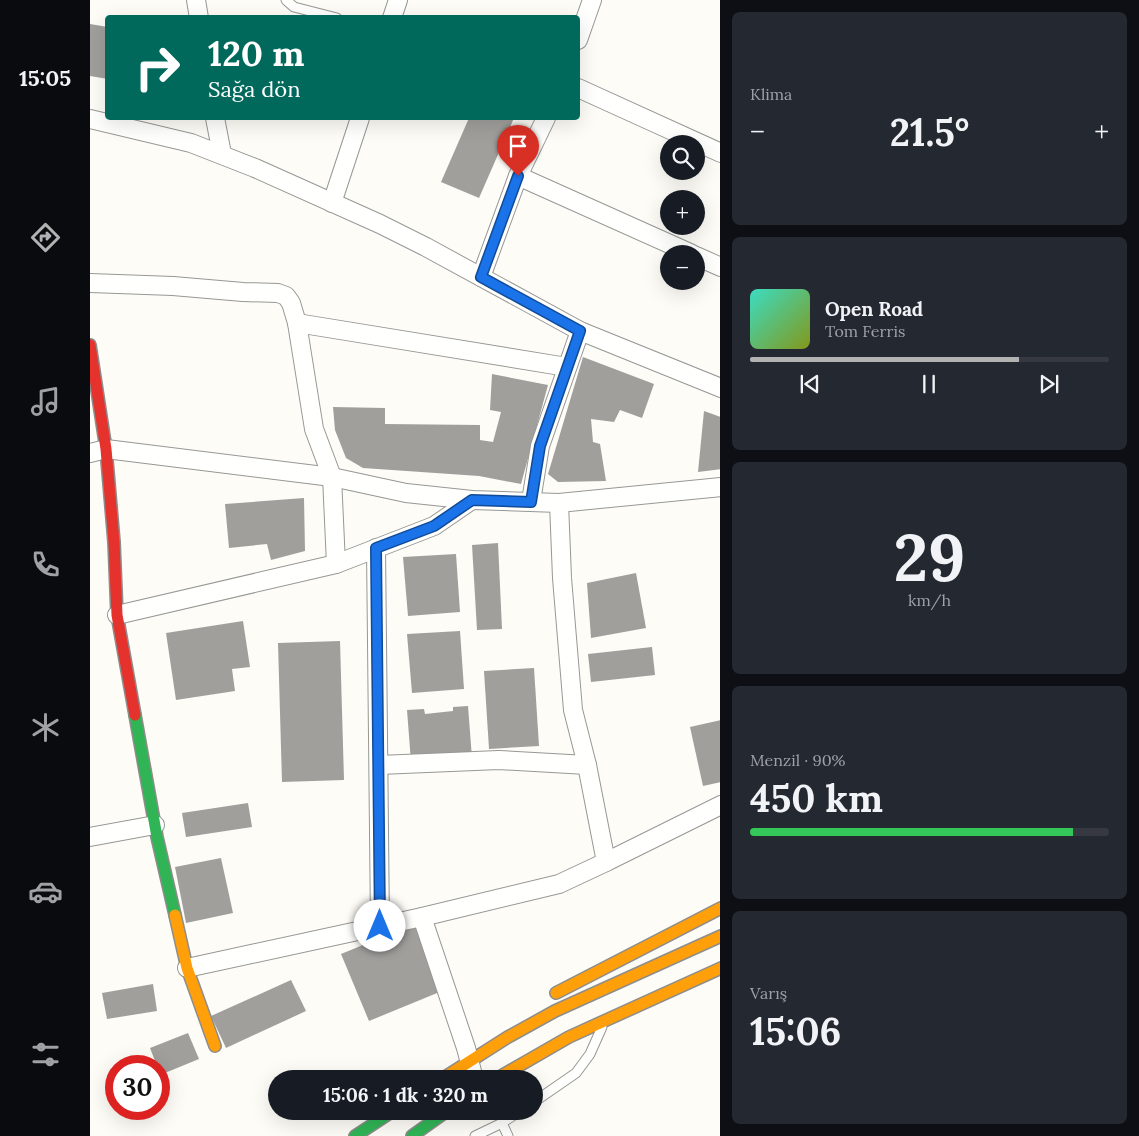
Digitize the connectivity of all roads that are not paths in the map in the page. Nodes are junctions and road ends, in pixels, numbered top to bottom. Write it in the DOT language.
graph roads {
  1 [pos="196,0"];
  2 [pos="286,0"];
  3 [pos="398,0"];
  4 [pos="592,0"];
  5 [pos="198,15"];
  6 [pos="325,15"];
  7 [pos="393,15"];
  8 [pos="580,34"];
  9 [pos="580,89"];
  10 [pos="90,120"];
  11 [pos="216,120"];
  12 [pos="359,120"];
  13 [pos="545,120"];
  14 [pos="222,154"];
  15 [pos="720,154"];
  16 [pos="518,176"];
  17 [pos="332,203"];
  18 [pos="672,245"];
  19 [pos="705,260"];
  20 [pos="720,266"];
  21 [pos="481,277"];
  22 [pos="90,283"];
  23 [pos="297,323"];
  24 [pos="580,331"];
  25 [pos="90,345"];
  26 [pos="567,367"];
  27 [pos="720,388"];
  28 [pos="98,451"];
  29 [pos="332,477"];
  30 [pos="720,487"];
  31 [pos="472,500"];
  32 [pos="531,502"];
  33 [pos="559,502"];
  34 [pos="376,548"];
  35 [pos="336,564"];
  36 [pos="117,615"];
  37 [pos="587,764"];
  38 [pos="379,765"];
  39 [pos="720,805"];
  40 [pos="155,825"];
  41 [pos="90,837"];
  42 [pos="606,862"];
  43 [pos="720,908"];
  44 [pos="422,917"];
  45 [pos="380,926"];
  46 [pos="720,936"];
  47 [pos="187,968"];
  48 [pos="720,968"];
  49 [pos="545,999"];
  50 [pos="605,1020"];
  51 [pos="215,1046"];
  52 [pos="469,1051"];
  53 [pos="451,1070"];
  54 [pos="472,1070"];
  55 [pos="510,1070"];
  56 [pos="543,1096"];
  57 [pos="379,1120"];
  58 [pos="434,1120"];
  59 [pos="508,1120"];
  60 [pos="502,1124"];
  61 [pos="356,1136"];
  62 [pos="412,1136"];
  63 [pos="475,1136"];
  64 [pos="508,1136"];
  1 -- 5 [label="street"];
  2 -- 6 [label="lane"];
  3 -- 7 [label="street"];
  4 -- 8 [label="street"];
  9 -- 15 [label="street"];
  10 -- 14 [label="street"];
  11 -- 14 [label="street"];
  12 -- 17 [label="street"];
  13 -- 16 [label="street"];
  14 -- 17 [label="street"];
  16 -- 18 [label="street"];
  16 -- 21 [label="street"];
  17 -- 21 [label="street"];
  19 -- 20 [label="street"];
  21 -- 24 [label="street"];
  22 -- 23 [label="street"];
  23 -- 26 [label="street"];
  23 -- 29 [label="street"];
  24 -- 26 [label="street"];
  24 -- 27 [label="street"];
  25 -- 28 [label="street"];
  26 -- 32 [label="street"];
  28 -- 29 [label="street"];
  28 -- 36 [label="street"];
  29 -- 31 [label="street"];
  29 -- 35 [label="street"];
  30 -- 33 [label="street"];
  31 -- 32 [label="street"];
  31 -- 34 [label="street"];
  32 -- 33 [label="street"];
  33 -- 37 [label="street"];
  34 -- 35 [label="street"];
  34 -- 38 [label="street"];
  35 -- 36 [label="street"];
  36 -- 40 [label="street"];
  37 -- 38 [label="street"];
  37 -- 42 [label="street"];
  38 -- 45 [label="street"];
  39 -- 42 [label="street"];
  40 -- 41 [label="street"];
  40 -- 47 [label="street"];
  42 -- 44 [label="street"];
  43 -- 49 [label="street"];
  44 -- 45 [label="street"];
  44 -- 52 [label="street"];
  45 -- 47 [label="street"];
  46 -- 52 [label="street"];
  47 -- 51 [label="street"];
  48 -- 50 [label="street"];
  50 -- 55 [label="street"];
  50 -- 56 [label="lane"];
  52 -- 53 [label="street"];
  52 -- 54 [label="street"];
  57 -- 61 [label="street"];
  58 -- 62 [label="street"];
  59 -- 60 [label="lane"];
  60 -- 63 [label="lane"];
  60 -- 64 [label="lane"];
}
